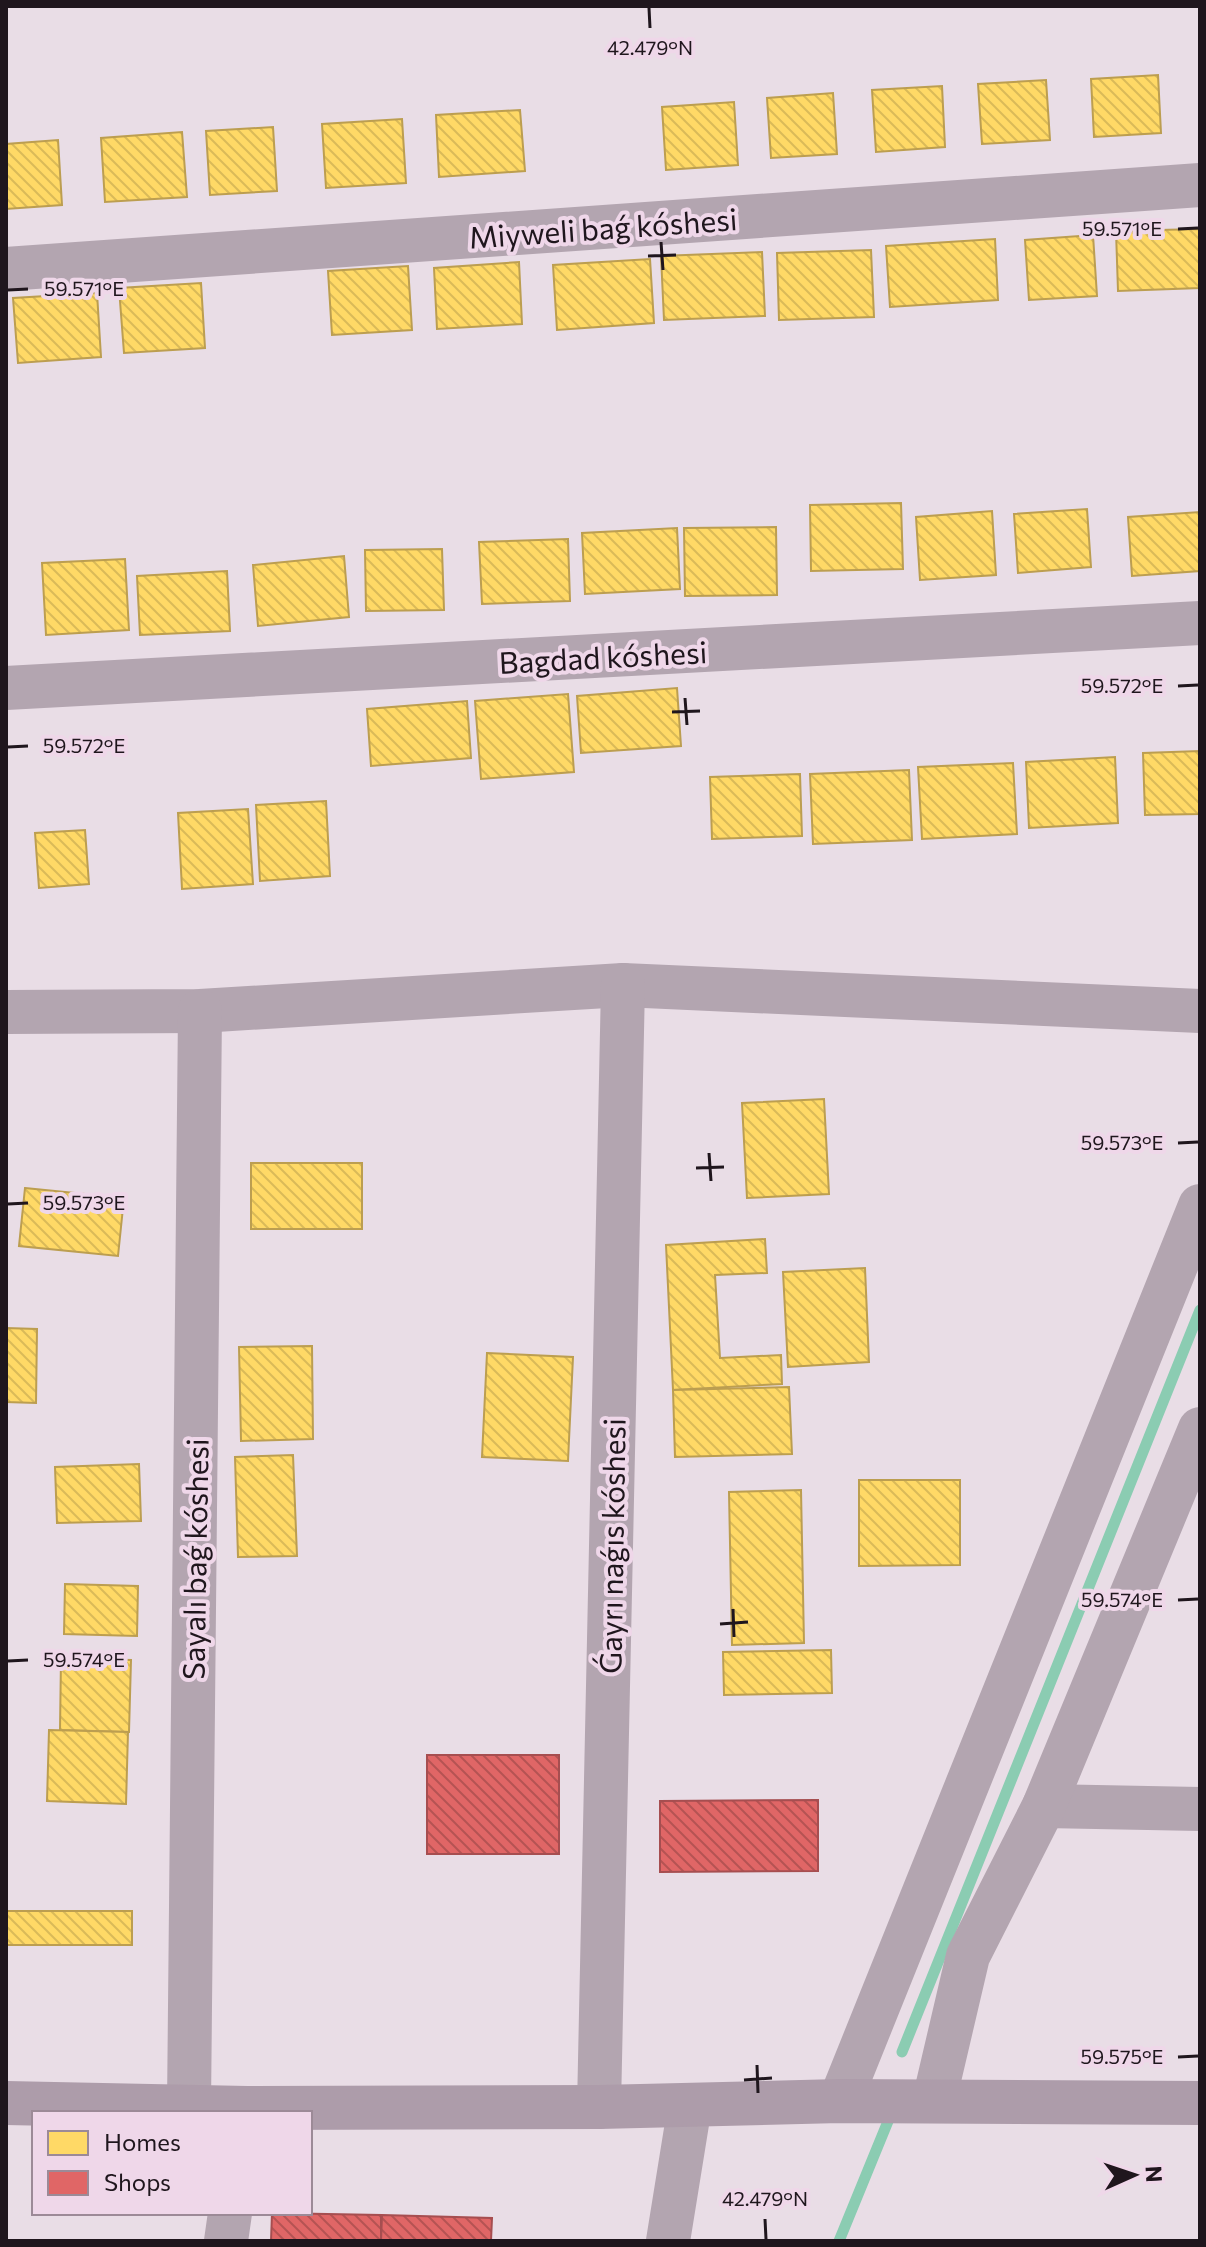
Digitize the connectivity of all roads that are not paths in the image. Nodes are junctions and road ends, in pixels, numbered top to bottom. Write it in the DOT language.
graph roads {
  1 [pos="1200,185"];
  2 [pos="6,269"];
  3 [pos="1200,623"];
  4 [pos="6,688"];
  5 [pos="623,985"];
  6 [pos="200,1011"];
  7 [pos="1200,1011"];
  8 [pos="6,1012"];
  9 [pos="1200,1206"];
  10 [pos="1200,1429"];
  11 [pos="1044,1806"];
  12 [pos="1200,1809"];
  13 [pos="840,2101"];
  14 [pos="934,2101"];
  15 [pos="6,2103"];
  16 [pos="1200,2103"];
  17 [pos="690,2105"];
  18 [pos="189,2106"];
  19 [pos="599,2107"];
  20 [pos="247,2111"];
  21 [pos="230,2215"];
  22 [pos="226,2241"];
  23 [pos="668,2241"];
  1 -- 2 [label="street, Miyweli baǵ kóshesi"];
  3 -- 4 [label="street, Bagdad kóshesi"];
  5 -- 6 [label="street"];
  5 -- 7 [label="street"];
  5 -- 19 [label="street, Ǵayrı naǵıs kóshesi"];
  6 -- 8 [label="street"];
  6 -- 18 [label="street, Sayalı baǵ kóshesi"];
  9 -- 13 [label="street"];
  10 -- 11 [label="street"];
  11 -- 12 [label="street"];
  11 -- 14 [label="street"];
  13 -- 14 [label="main road"];
  13 -- 17 [label="main road"];
  14 -- 16 [label="main road"];
  15 -- 18 [label="main road"];
  17 -- 19 [label="main road"];
  17 -- 23 [label="street"];
  18 -- 20 [label="main road"];
  19 -- 20 [label="main road"];
  21 -- 22 [label="street"];
}
